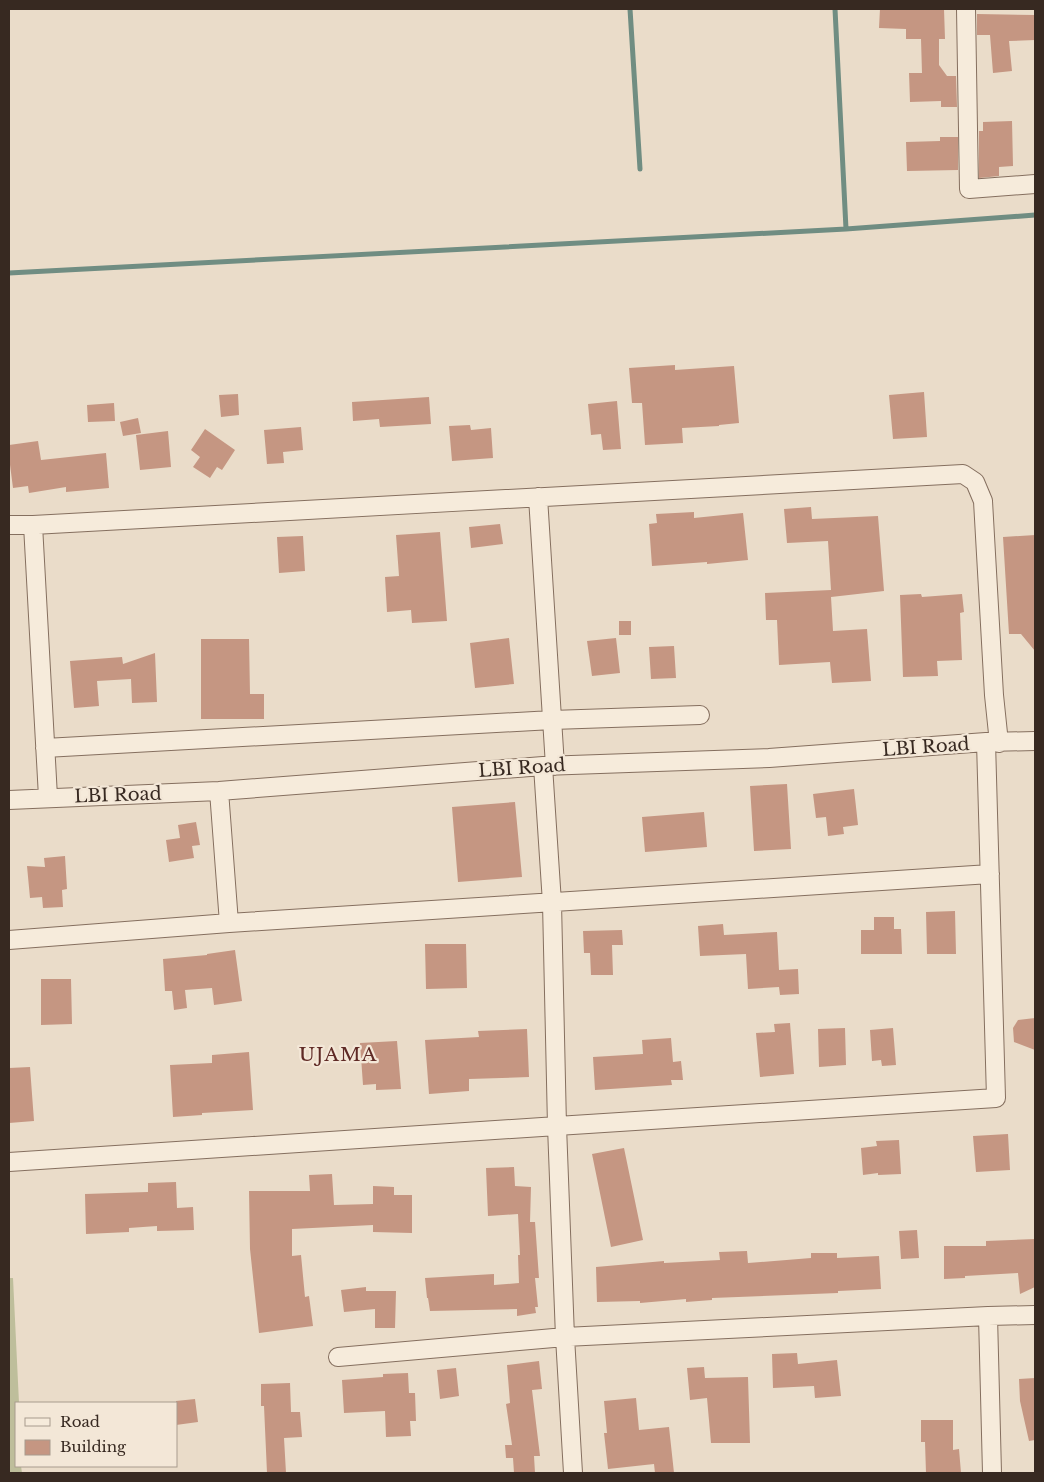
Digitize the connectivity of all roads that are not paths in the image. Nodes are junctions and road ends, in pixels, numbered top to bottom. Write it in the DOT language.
graph roads {
  1 [pos="966,9"];
  2 [pos="1035,184"];
  3 [pos="538,497"];
  4 [pos="9,525"];
  5 [pos="33,525"];
  6 [pos="700,715"];
  7 [pos="552,720"];
  8 [pos="1035,742"];
  9 [pos="992,743"];
  10 [pos="45,748"];
  11 [pos="549,766"];
  12 [pos="219,791"];
  13 [pos="48,797"];
  14 [pos="9,800"];
  15 [pos="990,874"];
  16 [pos="552,902"];
  17 [pos="228,924"];
  18 [pos="9,940"];
  19 [pos="556,1126"];
  20 [pos="9,1162"];
  21 [pos="1035,1315"];
  22 [pos="988,1316"];
  23 [pos="565,1337"];
  24 [pos="338,1357"];
  25 [pos="574,1473"];
  26 [pos="992,1473"];
  1 -- 2 [label="street"];
  3 -- 5 [label="street"];
  3 -- 7 [label="street"];
  3 -- 9 [label="street"];
  4 -- 5 [label="street"];
  5 -- 10 [label="street"];
  6 -- 7 [label="street"];
  7 -- 10 [label="street"];
  7 -- 11 [label="street"];
  8 -- 9 [label="street, LBI Road"];
  9 -- 11 [label="street, LBI Road"];
  9 -- 15 [label="street"];
  10 -- 13 [label="street"];
  11 -- 12 [label="street, LBI Road"];
  11 -- 16 [label="street"];
  12 -- 13 [label="street, LBI Road"];
  12 -- 17 [label="street"];
  13 -- 14 [label="street, LBI Road"];
  15 -- 16 [label="street"];
  15 -- 19 [label="street"];
  16 -- 17 [label="street"];
  16 -- 19 [label="street"];
  17 -- 18 [label="street"];
  19 -- 20 [label="street"];
  19 -- 23 [label="street"];
  21 -- 22 [label="street"];
  22 -- 23 [label="street"];
  22 -- 26 [label="street"];
  23 -- 24 [label="street"];
  23 -- 25 [label="street"];
}
